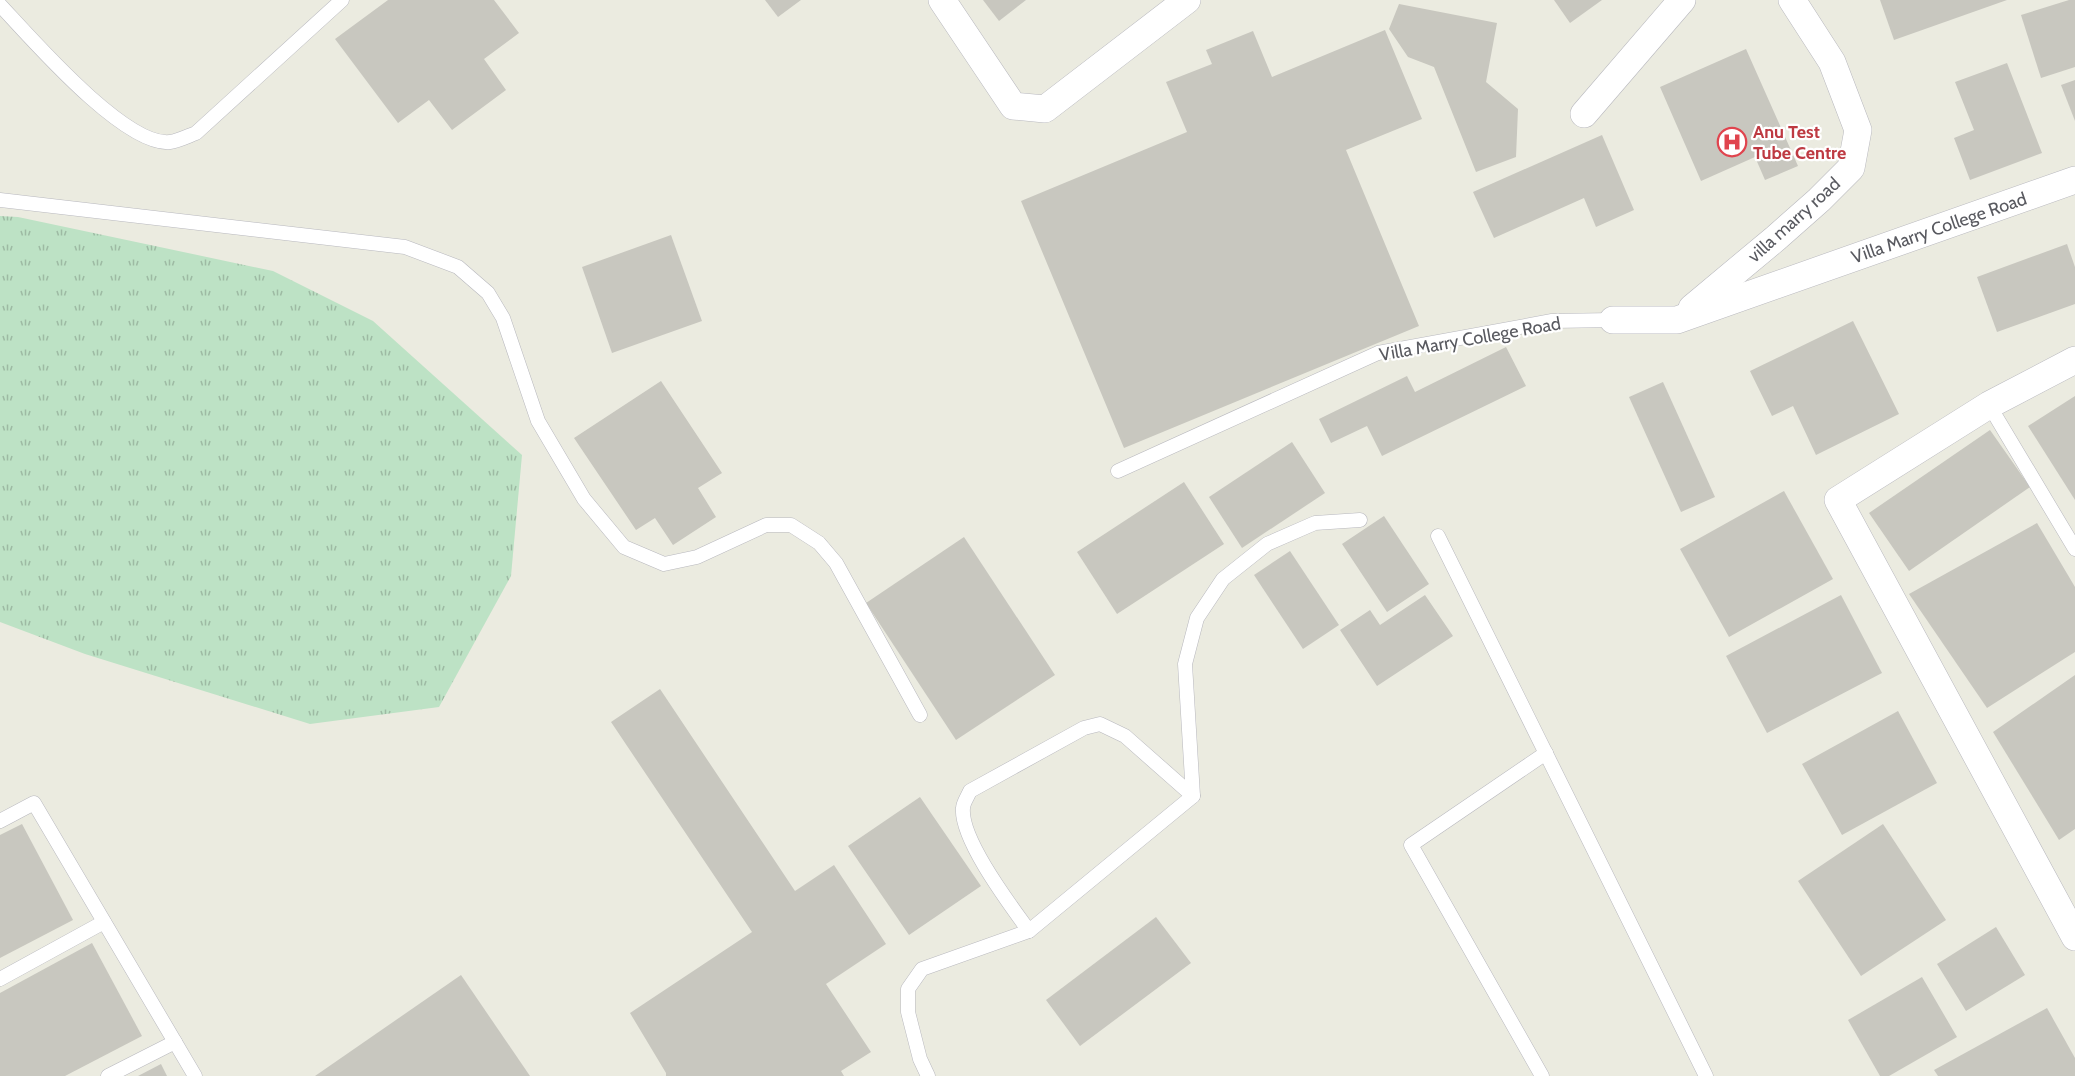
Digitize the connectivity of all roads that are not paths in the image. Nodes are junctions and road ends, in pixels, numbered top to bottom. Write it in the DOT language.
graph roads {
  1 [pos="6,0"];
  2 [pos="342,0"];
  3 [pos="942,0"];
  4 [pos="1187,0"];
  5 [pos="1682,0"];
  6 [pos="1792,0"];
  7 [pos="0,5"];
  8 [pos="1584,114"];
  9 [pos="2075,180"];
  10 [pos="0,200"];
  11 [pos="1612,320"];
  12 [pos="1677,320"];
  13 [pos="2075,360"];
  14 [pos="1989,405"];
  15 [pos="1118,471"];
  16 [pos="1360,520"];
  17 [pos="1438,536"];
  18 [pos="2075,549"];
  19 [pos="920,715"];
  20 [pos="1545,753"];
  21 [pos="1193,796"];
  22 [pos="0,821"];
  23 [pos="104,922"];
  24 [pos="1029,931"];
  25 [pos="2075,937"];
  26 [pos="0,979"];
  27 [pos="175,1042"];
  28 [pos="108,1076"];
  29 [pos="195,1076"];
  30 [pos="927,1076"];
  31 [pos="1542,1076"];
  32 [pos="1706,1076"];
  1 -- 7 [label="lane"];
  2 -- 7 [label="lane"];
  3 -- 4 [label="street"];
  5 -- 8 [label="street"];
  6 -- 12 [label="street, villa marry road"];
  9 -- 12 [label="street, Villa Marry College Road"];
  10 -- 19 [label="lane"];
  11 -- 12 [label="street, Villa Marry College Road"];
  11 -- 15 [label="lane, Villa Marry College Road"];
  13 -- 14 [label="street"];
  14 -- 18 [label="lane"];
  14 -- 25 [label="street"];
  16 -- 21 [label="lane"];
  17 -- 20 [label="lane"];
  20 -- 31 [label="lane"];
  20 -- 32 [label="lane"];
  21 -- 24 [label="lane"];
  21 -- 24 [label="lane"];
  22 -- 23 [label="lane"];
  23 -- 26 [label="lane"];
  23 -- 27 [label="lane"];
  24 -- 30 [label="lane"];
  27 -- 28 [label="lane"];
  27 -- 29 [label="lane"];
}
